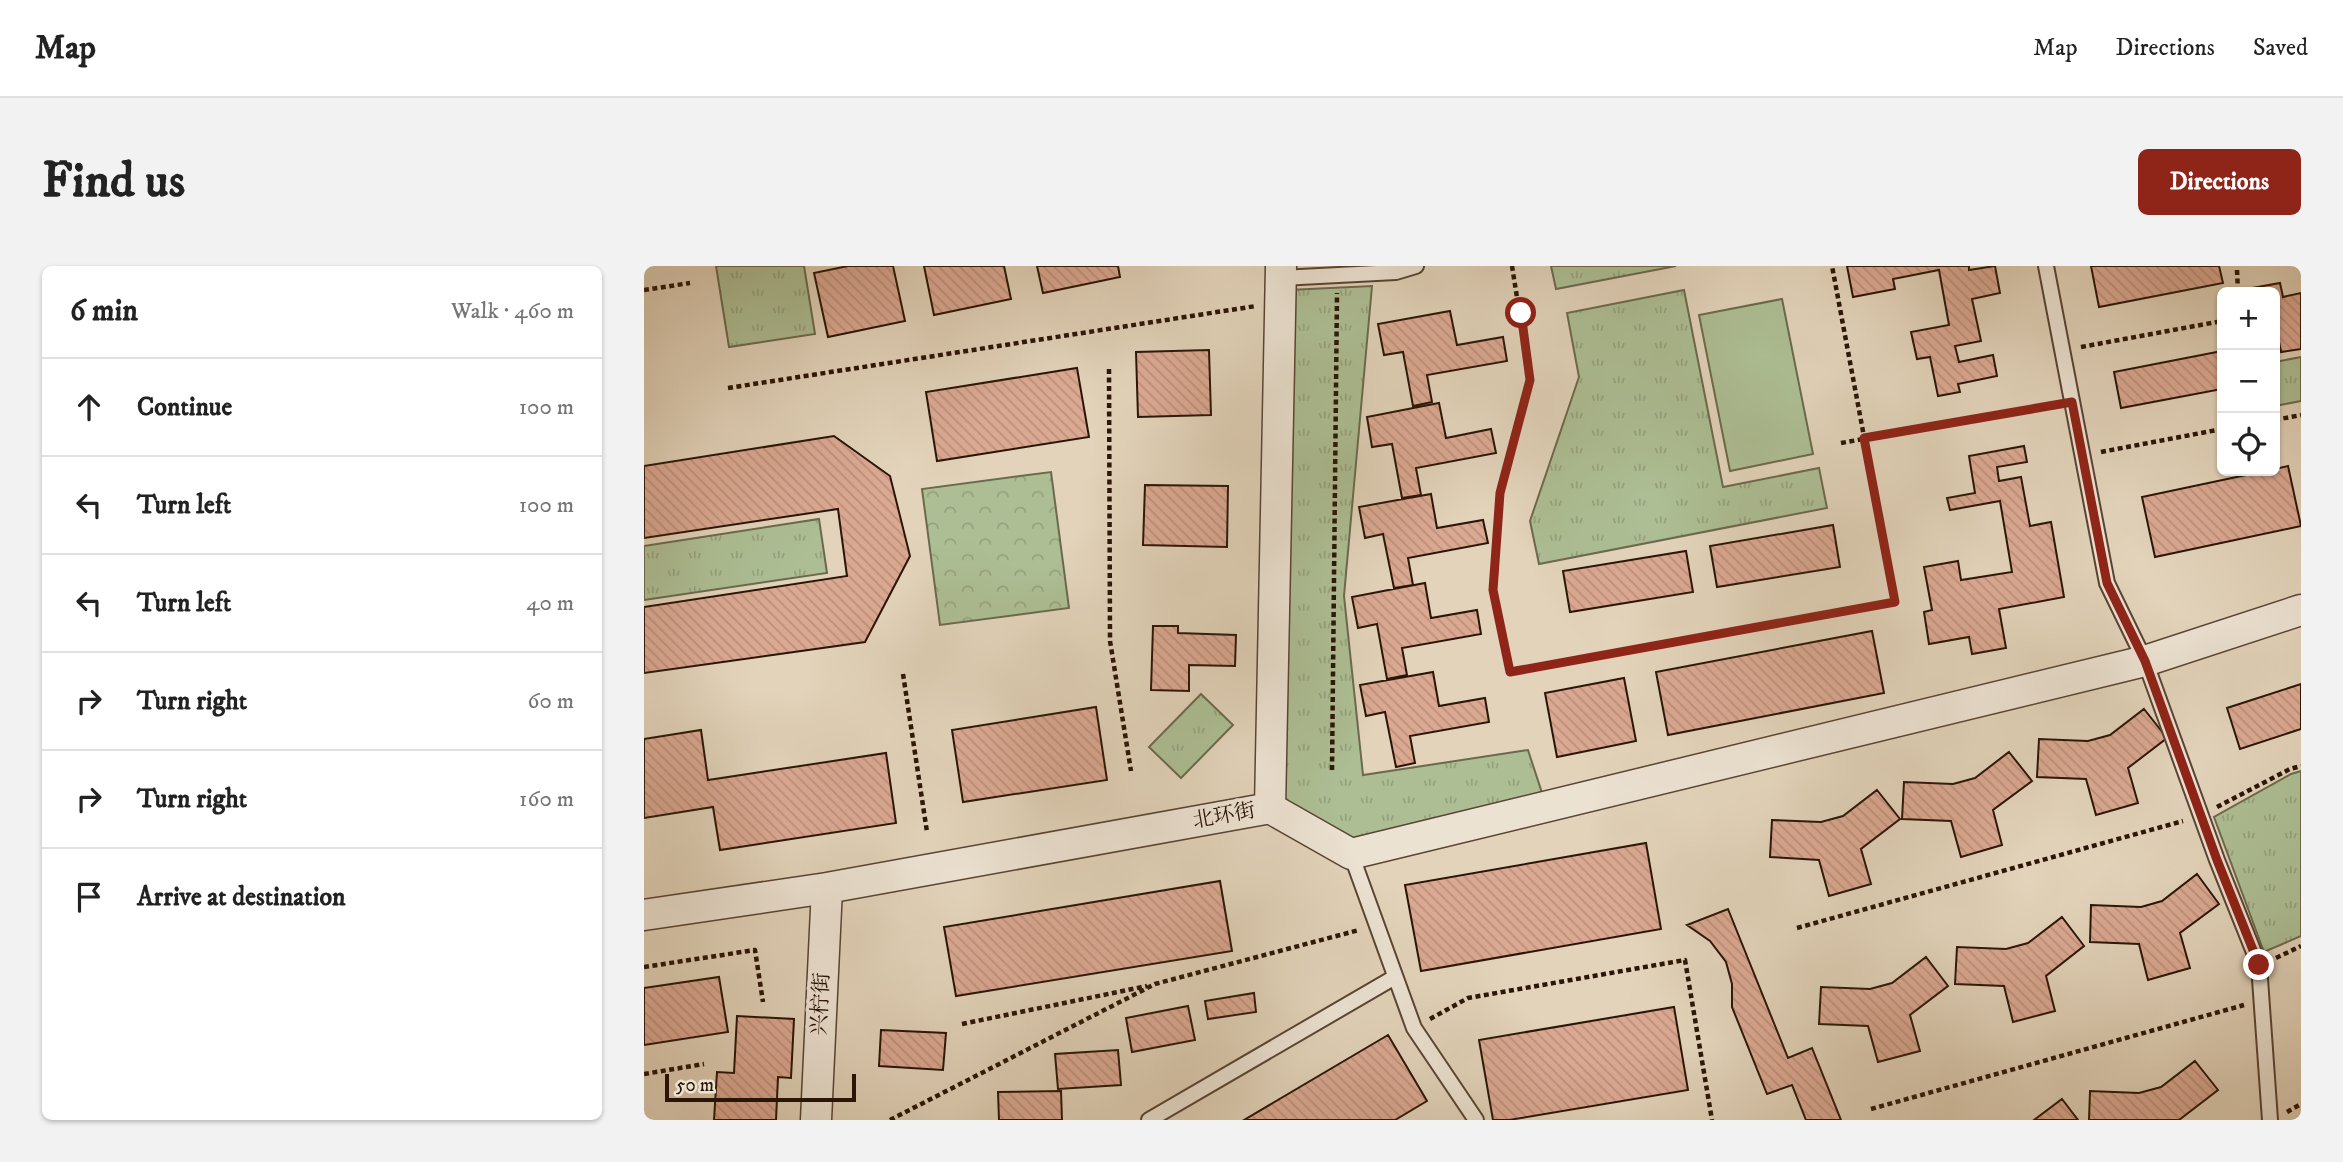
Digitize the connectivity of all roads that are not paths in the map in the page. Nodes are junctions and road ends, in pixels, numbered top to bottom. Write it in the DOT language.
graph roads {
  1 [pos="1416,266"];
  2 [pos="2046,266"];
  3 [pos="1281,282"];
  4 [pos="2301,610"];
  5 [pos="2145,661"];
  6 [pos="1270,808"];
  7 [pos="1351,854"];
  8 [pos="827,888"];
  9 [pos="644,915"];
  10 [pos="1395,977"];
  11 [pos="816,1120"];
  12 [pos="1149,1120"];
  13 [pos="1476,1120"];
  14 [pos="2270,1120"];
  1 -- 3 [label="lane"];
  2 -- 5 [label="lane"];
  3 -- 6 [label="street, 北环街"];
  4 -- 5 [label="street"];
  5 -- 7 [label="street"];
  5 -- 14 [label="lane"];
  6 -- 7 [label="street"];
  6 -- 8 [label="street, 北环街"];
  7 -- 10 [label="lane"];
  8 -- 9 [label="street, 北环街"];
  8 -- 11 [label="street, 兴柠街"];
  10 -- 12 [label="lane"];
  10 -- 13 [label="lane"];
}
